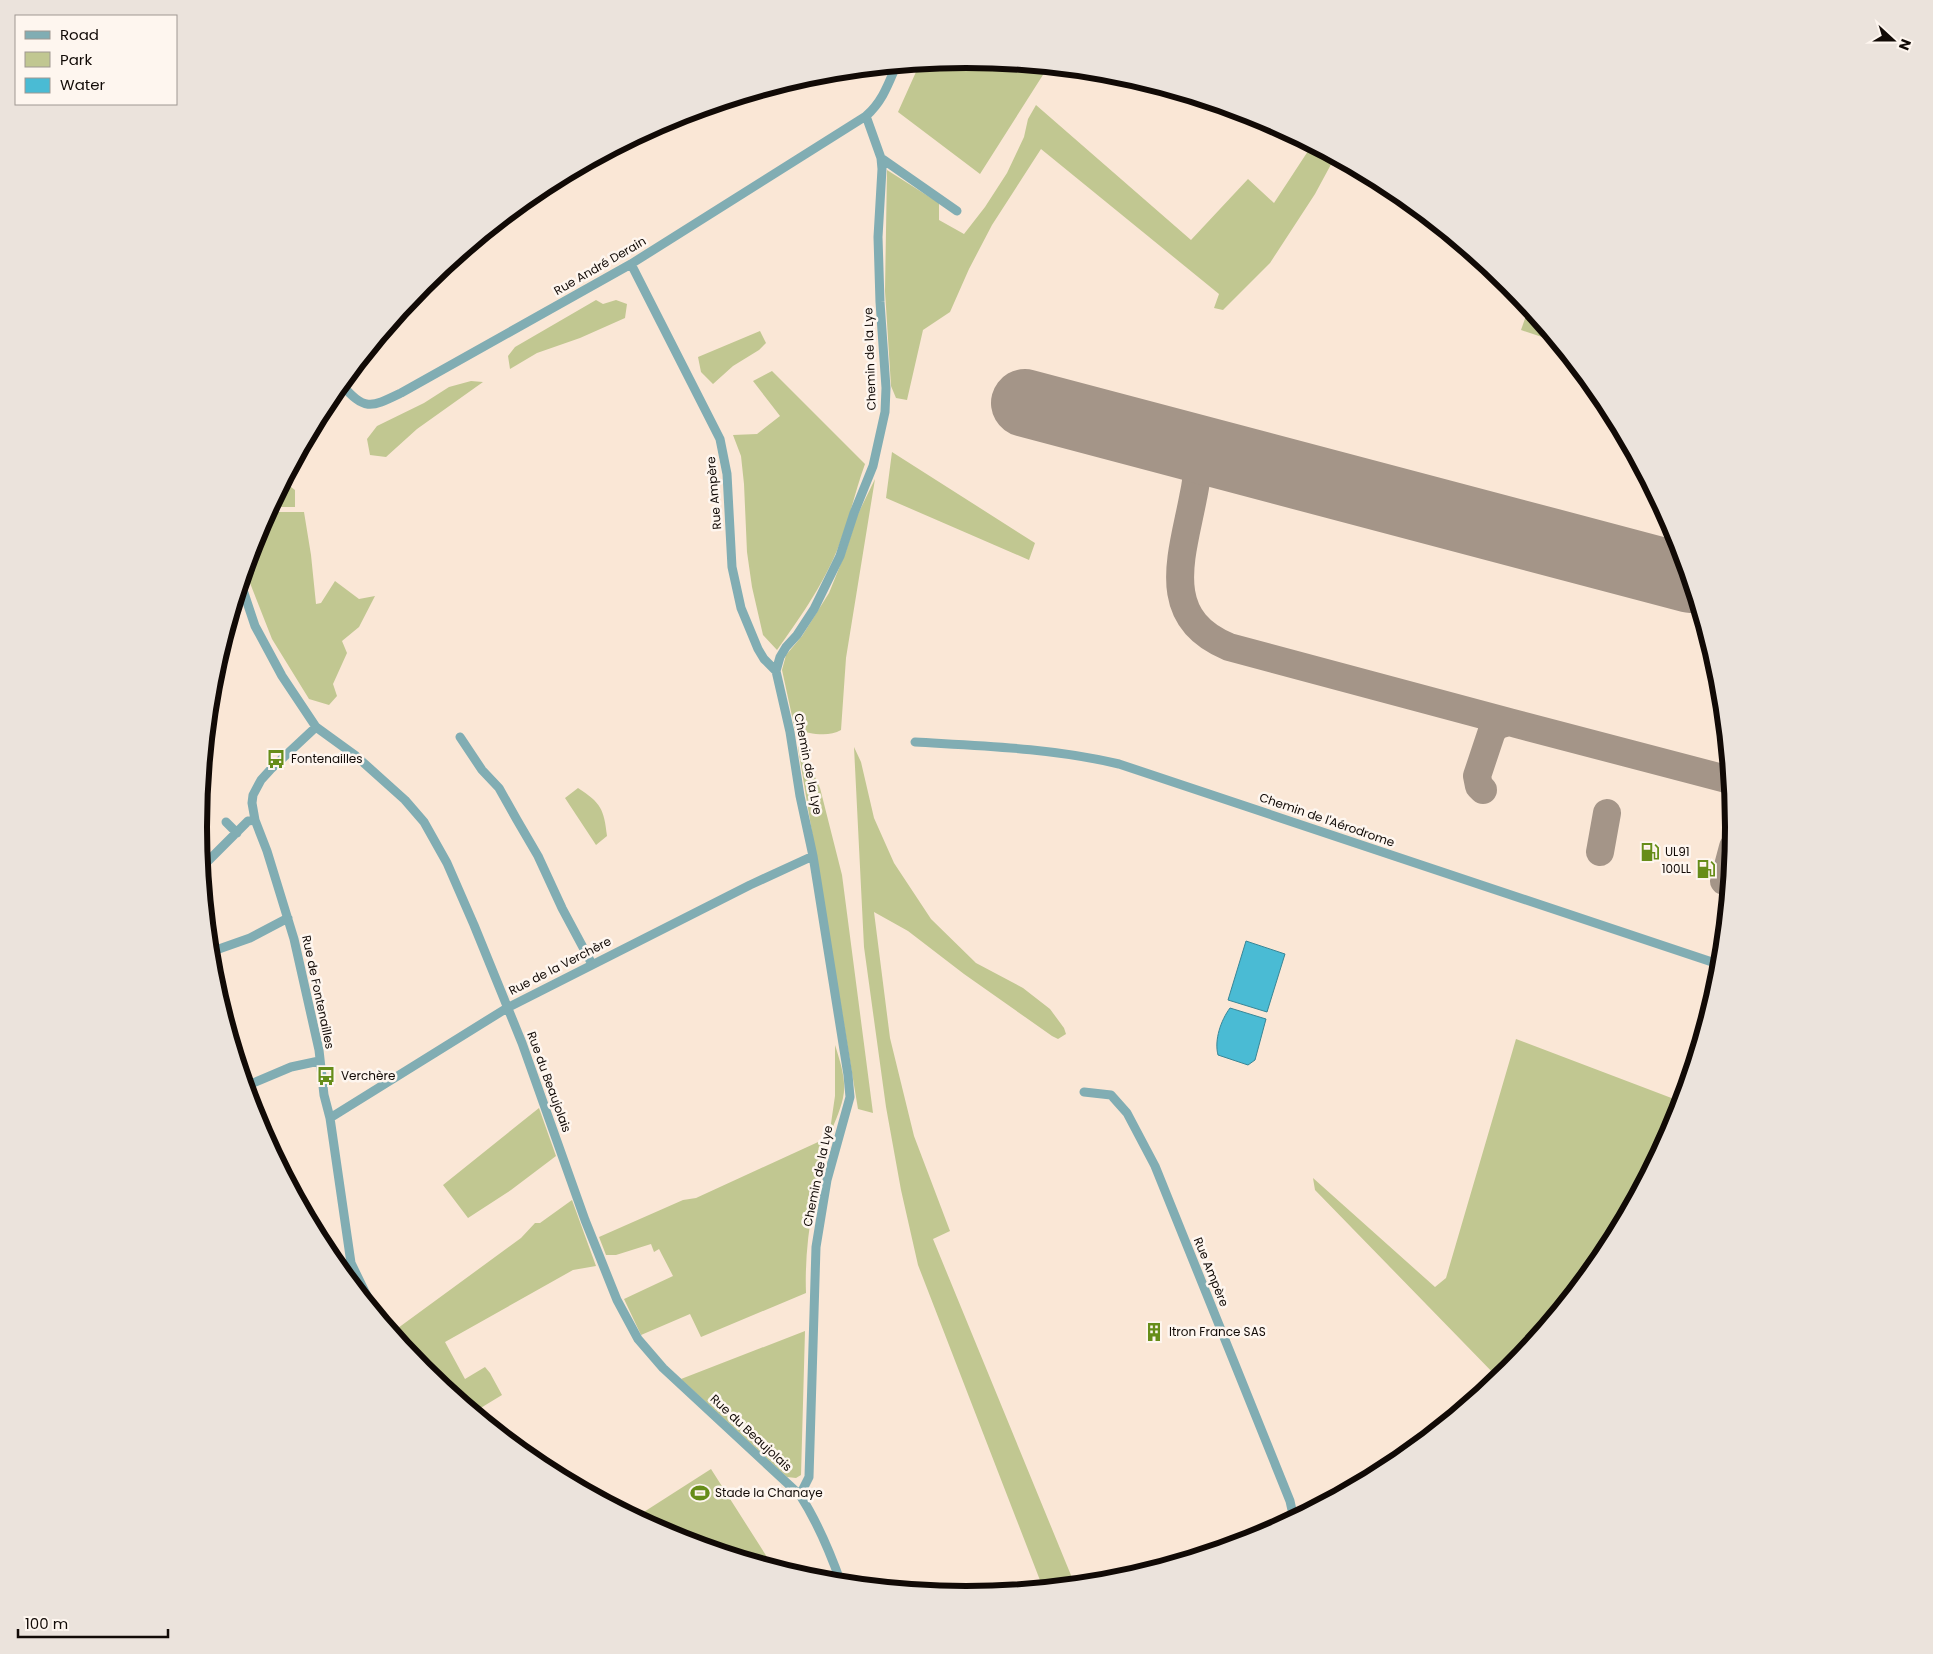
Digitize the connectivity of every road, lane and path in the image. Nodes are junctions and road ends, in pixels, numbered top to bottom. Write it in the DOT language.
graph roads {
  1 [pos="894,71"];
  2 [pos="866,116"];
  3 [pos="881,158"];
  4 [pos="957,211"];
  5 [pos="631,264"];
  6 [pos="347,389"];
  7 [pos="244,593"];
  8 [pos="776,671"];
  9 [pos="316,727"];
  10 [pos="460,737"];
  11 [pos="915,742"];
  12 [pos="255,820"];
  13 [pos="226,822"];
  14 [pos="237,833"];
  15 [pos="813,856"];
  16 [pos="208,861"];
  17 [pos="288,918"];
  18 [pos="217,950"];
  19 [pos="1713,962"];
  20 [pos="592,964"];
  21 [pos="507,1008"];
  22 [pos="319,1061"];
  23 [pos="252,1084"];
  24 [pos="1084,1092"];
  25 [pos="330,1118"];
  26 [pos="352,1263"];
  27 [pos="346,1264"];
  28 [pos="363,1288"];
  29 [pos="800,1495"];
  30 [pos="1293,1512"];
  31 [pos="838,1575"];
  1 -- 2 [label="street"];
  2 -- 3 [label="street, Chemin de la Lye"];
  2 -- 5 [label="street, Rue André Derain"];
  3 -- 4 [label="street"];
  3 -- 8 [label="street, Chemin de la Lye"];
  5 -- 6 [label="street, Rue André Derain"];
  5 -- 8 [label="street, Rue Ampère"];
  7 -- 9 [label="street, Rue du Beaujolais"];
  8 -- 15 [label="street, Chemin de la Lye"];
  9 -- 12 [label="street, Rue de Fontenailles"];
  9 -- 21 [label="street, Rue du Beaujolais"];
  10 -- 20 [label="street"];
  11 -- 19 [label="street, Chemin de l'Aérodrome"];
  12 -- 14 [label="street"];
  12 -- 17 [label="street, Rue de Fontenailles"];
  13 -- 14 [label="street"];
  14 -- 16 [label="street"];
  15 -- 20 [label="street, Rue de la Verchère"];
  15 -- 29 [label="street, Chemin de la Lye"];
  17 -- 18 [label="street"];
  17 -- 22 [label="street, Rue de Fontenailles"];
  20 -- 21 [label="street, Rue de la Verchère"];
  21 -- 25 [label="street, Rue de la Verchère"];
  21 -- 29 [label="street, Rue du Beaujolais"];
  22 -- 23 [label="street"];
  22 -- 25 [label="street, Rue de Fontenailles"];
  24 -- 30 [label="street, Rue Ampère"];
  25 -- 26 [label="street, Rue de Fontenailles"];
  26 -- 27 [label="street"];
  26 -- 28 [label="street, Rue de Fontenailles"];
  29 -- 31 [label="street, Rue du Beaujolais"];
}
